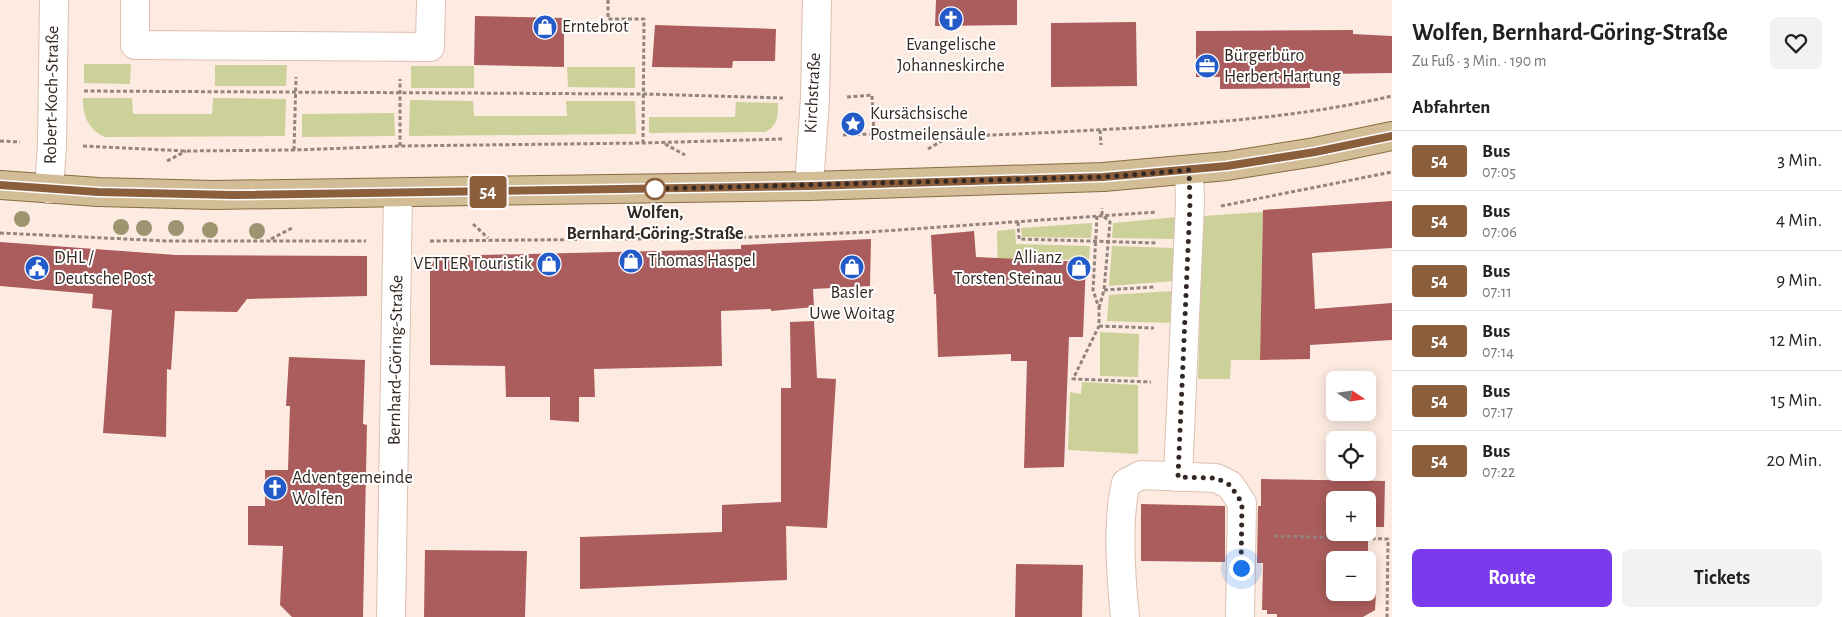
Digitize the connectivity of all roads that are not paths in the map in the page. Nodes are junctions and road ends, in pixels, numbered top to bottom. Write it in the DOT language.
graph roads {
  1 [pos="54,0"];
  2 [pos="135,0"];
  3 [pos="431,0"];
  4 [pos="817,0"];
  5 [pos="1392,136"];
  6 [pos="1189,170"];
  7 [pos="0,185"];
  8 [pos="809,186"];
  9 [pos="49,189"];
  10 [pos="398,193"];
  11 [pos="1178,477"];
  12 [pos="391,617"];
  13 [pos="1125,617"];
  14 [pos="1240,617"];
  1 -- 9 [label="street, Robert-Koch-Straße"];
  2 -- 3 [label="street"];
  4 -- 8 [label="street, Kirchstraße"];
  5 -- 6 [label="main road"];
  6 -- 8 [label="main road"];
  6 -- 11 [label="street"];
  7 -- 9 [label="main road"];
  8 -- 10 [label="main road"];
  9 -- 10 [label="main road"];
  10 -- 12 [label="street, Bernhard-Göring-Straße"];
  11 -- 13 [label="street"];
  11 -- 14 [label="street"];
}
